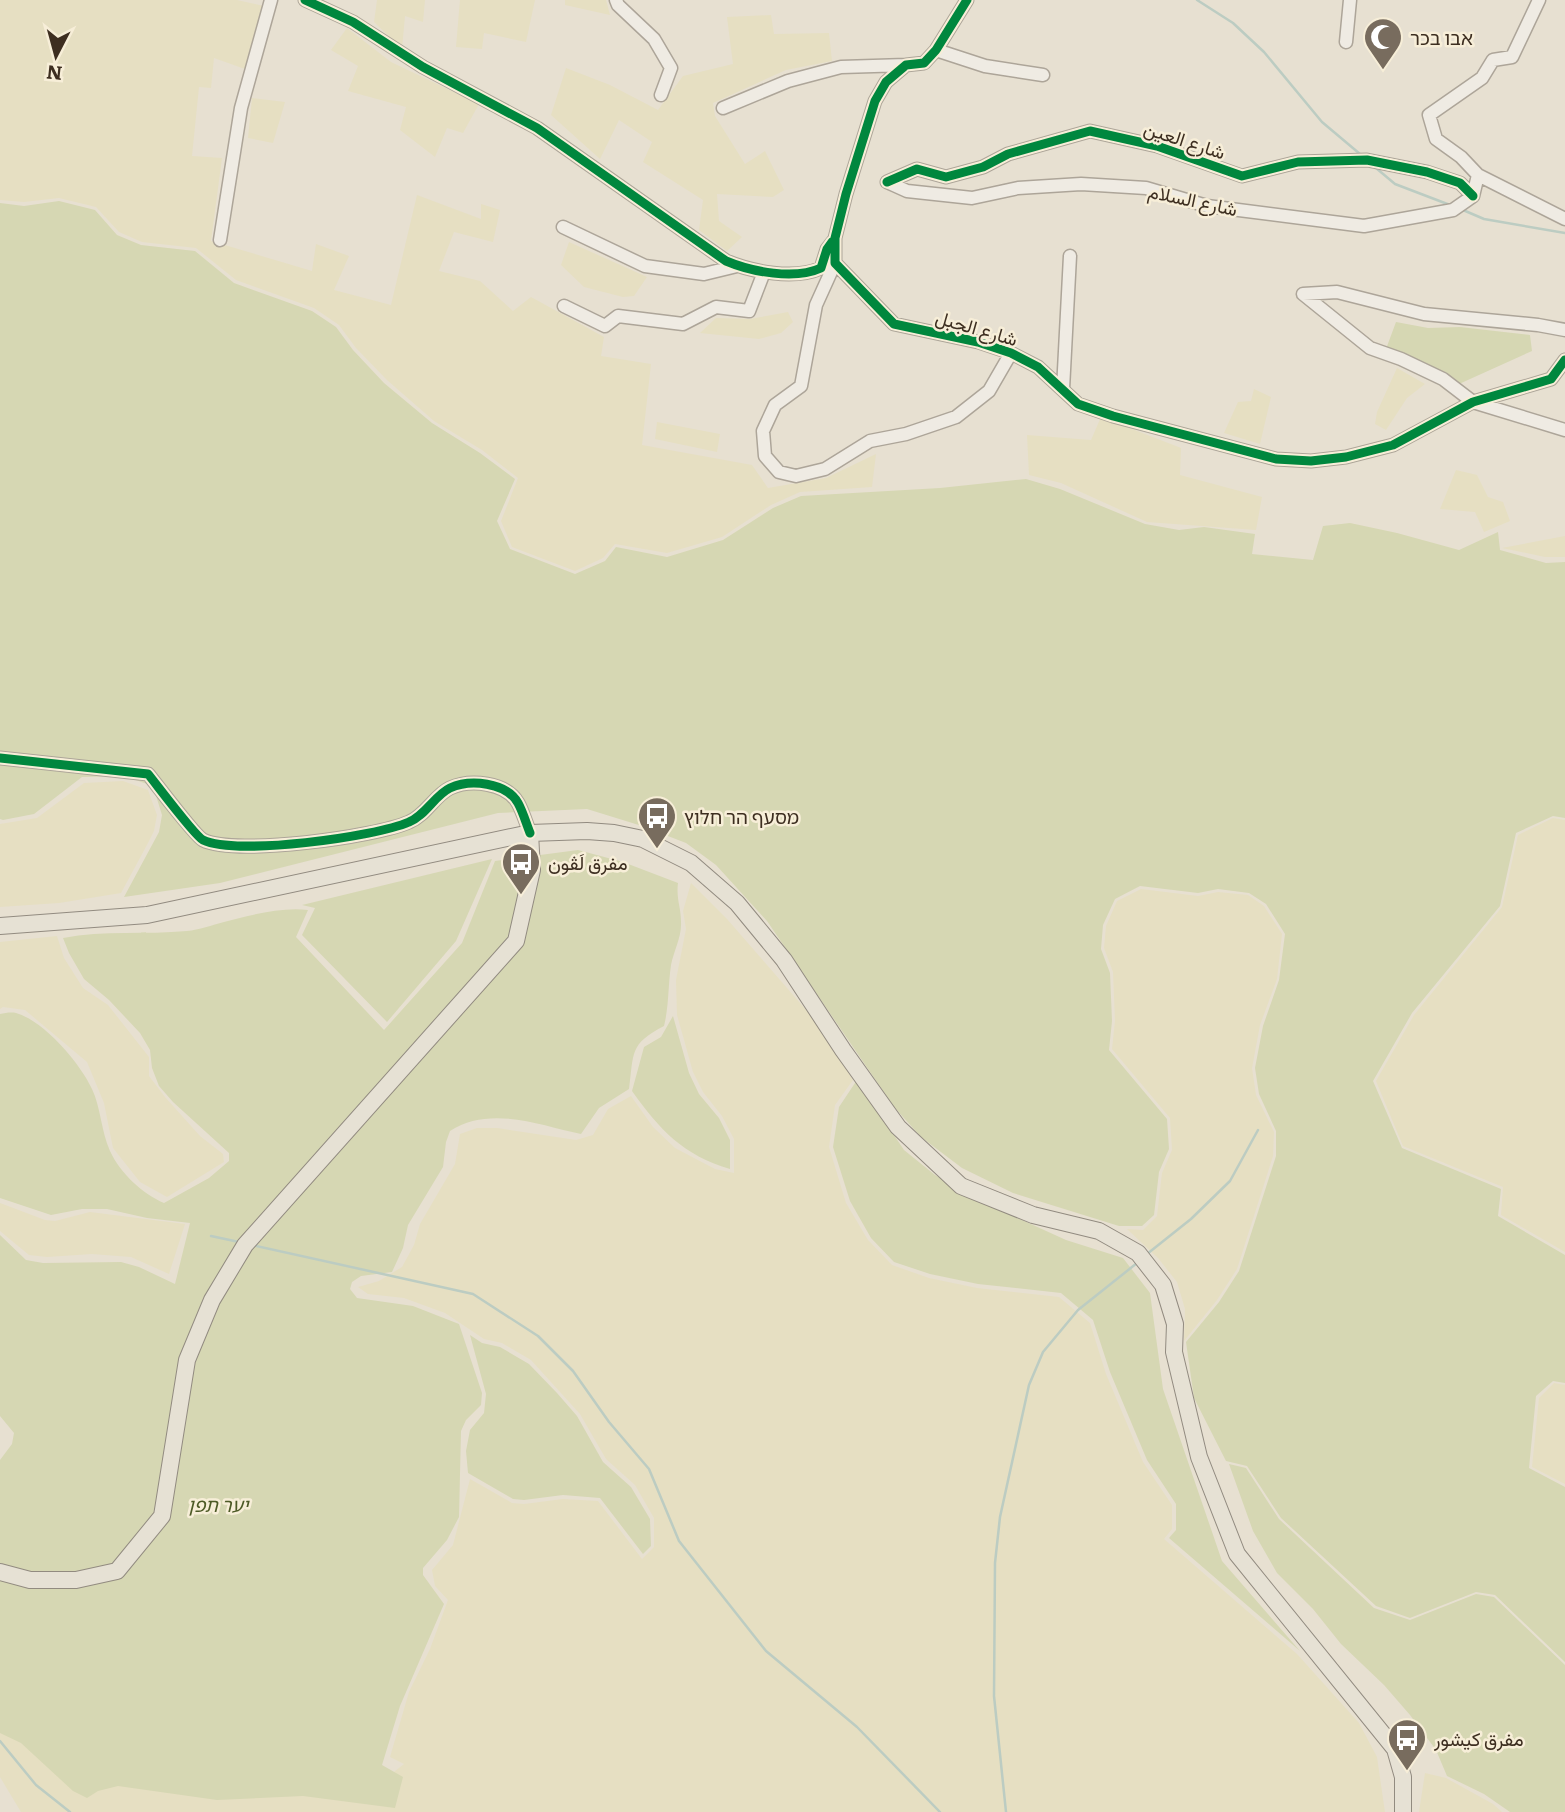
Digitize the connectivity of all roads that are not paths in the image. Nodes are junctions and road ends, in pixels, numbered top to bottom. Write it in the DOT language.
graph roads {
  1 [pos="271,0"];
  2 [pos="305,0"];
  3 [pos="616,0"];
  4 [pos="967,0"];
  5 [pos="1350,0"];
  6 [pos="1539,0"];
  7 [pos="325,4"];
  8 [pos="1346,42"];
  9 [pos="936,50"];
  10 [pos="906,65"];
  11 [pos="1043,75"];
  12 [pos="661,95"];
  13 [pos="723,108"];
  14 [pos="1478,175"];
  15 [pos="887,182"];
  16 [pos="1473,197"];
  17 [pos="1565,219"];
  18 [pos="563,227"];
  19 [pos="835,238"];
  20 [pos="220,240"];
  21 [pos="1070,256"];
  22 [pos="835,263"];
  23 [pos="738,266"];
  24 [pos="764,272"];
  25 [pos="564,306"];
  26 [pos="1565,330"];
  27 [pos="1011,353"];
  28 [pos="1565,360"];
  29 [pos="1063,389"];
  30 [pos="1473,402"];
  31 [pos="1565,430"];
  32 [pos="0,758"];
  33 [pos="530,832"];
  34 [pos="0,926"];
  35 [pos="0,1572"];
  36 [pos="1403,1812"];
  1 -- 20 [label="street"];
  2 -- 7 [label="street"];
  3 -- 12 [label="street"];
  4 -- 9 [label="street"];
  5 -- 8 [label="street"];
  6 -- 14 [label="street"];
  7 -- 23 [label="street"];
  9 -- 10 [label="street"];
  9 -- 11 [label="street"];
  10 -- 13 [label="street"];
  10 -- 19 [label="street"];
  14 -- 16 [label="street"];
  14 -- 17 [label="street"];
  15 -- 16 [label="street, شارع السلام"];
  15 -- 16 [label="street, شارع العين"];
  18 -- 23 [label="street"];
  19 -- 22 [label="street"];
  19 -- 24 [label="street"];
  21 -- 29 [label="street"];
  22 -- 27 [label="street, شارع الجبل"];
  22 -- 27 [label="street"];
  23 -- 24 [label="street"];
  24 -- 25 [label="street"];
  26 -- 30 [label="street"];
  27 -- 29 [label="street, شارع الجبل"];
  28 -- 30 [label="street, شارع الجبل"];
  29 -- 30 [label="street, شارع الجبل"];
  30 -- 31 [label="street"];
  32 -- 33 [label="street"];
  33 -- 34 [label="main road"];
  33 -- 35 [label="main road"];
  33 -- 36 [label="main road"];
}
